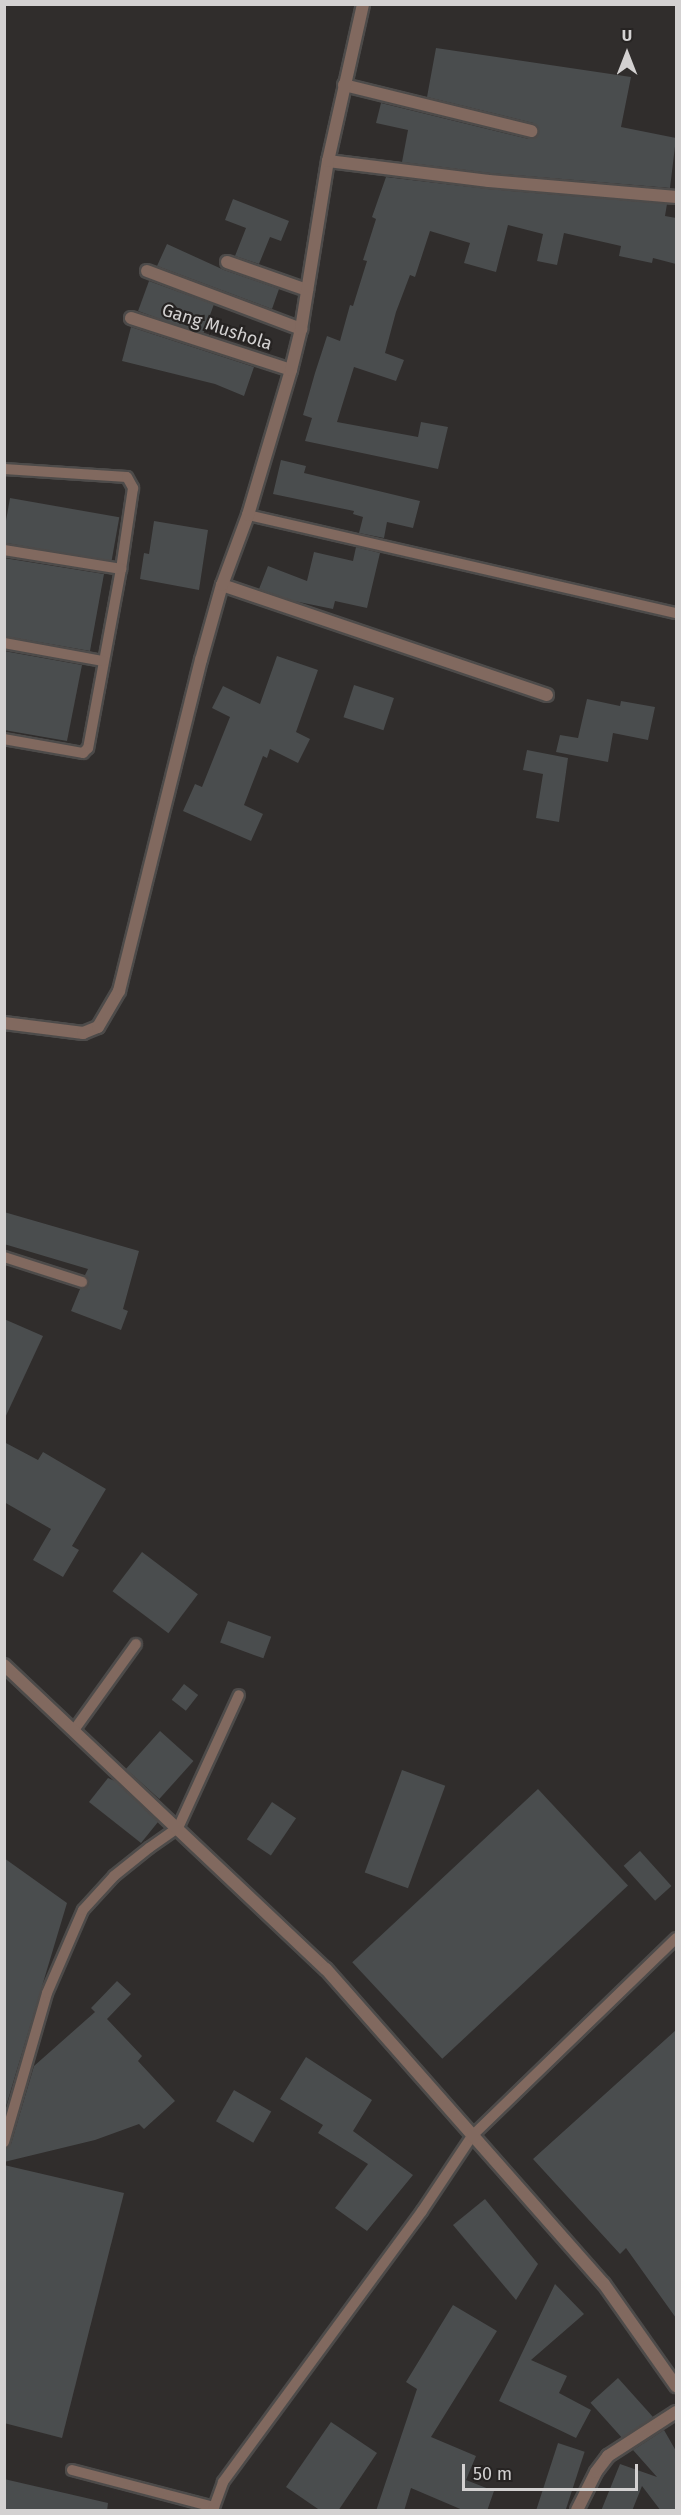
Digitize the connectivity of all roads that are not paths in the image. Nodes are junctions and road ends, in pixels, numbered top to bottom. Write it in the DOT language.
graph roads {
  1 [pos="363,4"];
  2 [pos="344,85"];
  3 [pos="531,131"];
  4 [pos="328,161"];
  5 [pos="676,197"];
  6 [pos="226,262"];
  7 [pos="147,271"];
  8 [pos="307,290"];
  9 [pos="131,318"];
  10 [pos="301,329"];
  11 [pos="291,370"];
  12 [pos="4,469"];
  13 [pos="248,515"];
  14 [pos="4,550"];
  15 [pos="121,569"];
  16 [pos="222,585"];
  17 [pos="676,613"];
  18 [pos="4,643"];
  19 [pos="103,661"];
  20 [pos="547,695"];
  21 [pos="4,739"];
  22 [pos="4,1023"];
  23 [pos="4,1257"];
  24 [pos="82,1282"];
  25 [pos="136,1644"];
  26 [pos="4,1665"];
  27 [pos="239,1695"];
  28 [pos="74,1730"];
  29 [pos="178,1828"];
  30 [pos="676,1938"];
  31 [pos="472,2136"];
  32 [pos="4,2142"];
  33 [pos="676,2386"];
  34 [pos="676,2412"];
  35 [pos="72,2470"];
  36 [pos="213,2509"];
  37 [pos="577,2511"];
  1 -- 2 [label="street"];
  2 -- 3 [label="street"];
  2 -- 4 [label="street"];
  4 -- 5 [label="street"];
  4 -- 8 [label="street"];
  6 -- 8 [label="street"];
  7 -- 10 [label="street"];
  8 -- 10 [label="street"];
  9 -- 11 [label="street, Gang Mushola"];
  10 -- 11 [label="street"];
  11 -- 13 [label="street"];
  12 -- 15 [label="lane"];
  13 -- 16 [label="street"];
  13 -- 17 [label="lane"];
  14 -- 15 [label="lane"];
  15 -- 19 [label="lane"];
  16 -- 20 [label="street"];
  16 -- 22 [label="street"];
  18 -- 19 [label="lane"];
  19 -- 21 [label="lane"];
  23 -- 24 [label="lane"];
  25 -- 28 [label="lane"];
  26 -- 28 [label="street"];
  27 -- 29 [label="lane"];
  28 -- 29 [label="street"];
  29 -- 31 [label="street"];
  29 -- 32 [label="lane"];
  30 -- 31 [label="lane"];
  31 -- 33 [label="street"];
  31 -- 36 [label="lane"];
  34 -- 37 [label="street"];
  35 -- 36 [label="lane"];
}
